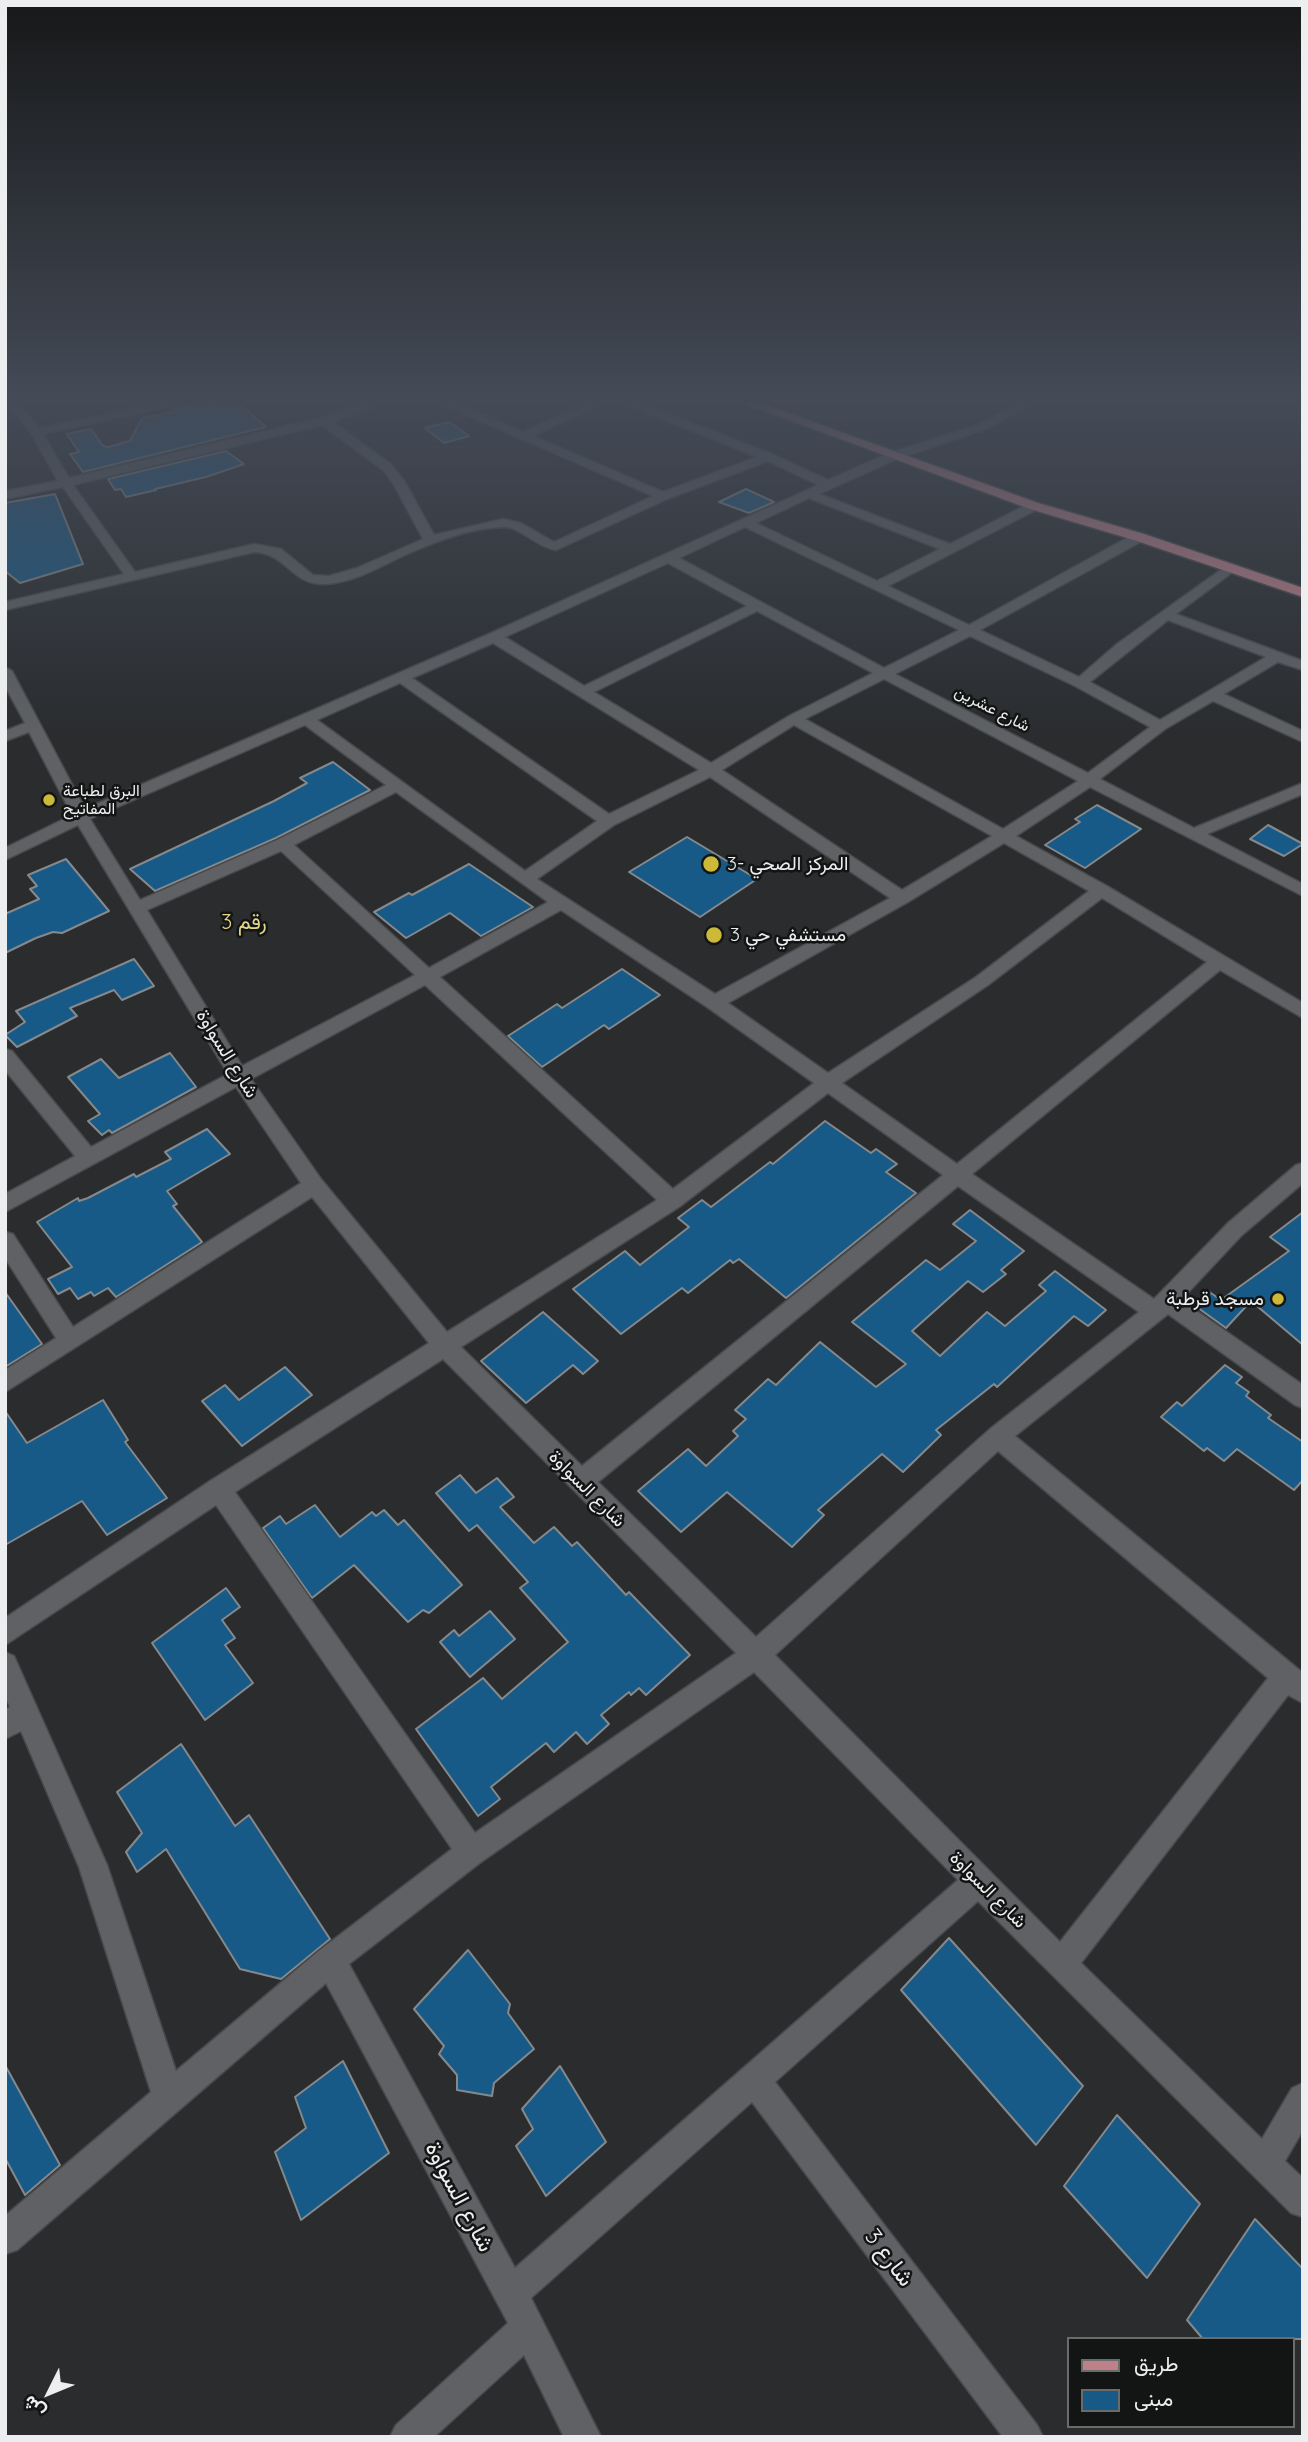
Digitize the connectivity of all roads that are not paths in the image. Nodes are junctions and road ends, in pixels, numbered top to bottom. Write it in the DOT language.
graph roads {
  1 [pos="88,514"];
  2 [pos="416,514"];
  3 [pos="624,514"];
  4 [pos="766,514"];
  5 [pos="861,514"];
  6 [pos="1018,514"];
  7 [pos="1061,514"];
  8 [pos="1102,514"];
  9 [pos="746,523"];
  10 [pos="1139,537"];
  11 [pos="431,541"];
  12 [pos="950,548"];
  13 [pos="667,557"];
  14 [pos="1228,568"];
  15 [pos="133,578"];
  16 [pos="1303,581"];
  17 [pos="879,585"];
  18 [pos="1303,593"];
  19 [pos="5,606"];
  20 [pos="757,606"];
  21 [pos="1167,615"];
  22 [pos="970,630"];
  23 [pos="494,638"];
  24 [pos="1276,657"];
  25 [pos="1303,666"];
  26 [pos="5,671"];
  27 [pos="883,673"];
  28 [pos="400,677"];
  29 [pos="1080,683"];
  30 [pos="585,691"];
  31 [pos="1214,696"];
  32 [pos="12,700"];
  33 [pos="794,719"];
  34 [pos="308,720"];
  35 [pos="32,726"];
  36 [pos="1160,726"];
  37 [pos="5,736"];
  38 [pos="1303,737"];
  39 [pos="711,770"];
  40 [pos="1091,779"];
  41 [pos="398,785"];
  42 [pos="1302,789"];
  43 [pos="81,817"];
  44 [pos="608,821"];
  45 [pos="1194,834"];
  46 [pos="1002,837"];
  47 [pos="283,844"];
  48 [pos="5,855"];
  49 [pos="525,879"];
  50 [pos="1101,890"];
  51 [pos="1303,891"];
  52 [pos="902,898"];
  53 [pos="562,902"];
  54 [pos="137,908"];
  55 [pos="1220,961"];
  56 [pos="428,978"];
  57 [pos="714,1002"];
  58 [pos="1303,1012"];
  59 [pos="5,1056"];
  60 [pos="239,1076"];
  61 [pos="827,1083"];
  62 [pos="88,1158"];
  63 [pos="1303,1171"];
  64 [pos="956,1174"];
  65 [pos="314,1185"];
  66 [pos="673,1201"];
  67 [pos="5,1204"];
  68 [pos="5,1240"];
  69 [pos="1161,1306"];
  70 [pos="71,1341"];
  71 [pos="444,1345"];
  72 [pos="5,1382"];
  73 [pos="1303,1398"];
  74 [pos="998,1436"];
  75 [pos="580,1482"];
  76 [pos="219,1489"];
  77 [pos="5,1633"];
  78 [pos="756,1655"];
  79 [pos="5,1665"];
  80 [pos="1295,1684"];
  81 [pos="16,1719"];
  82 [pos="471,1852"];
  83 [pos="979,1881"];
  84 [pos="330,1960"];
  85 [pos="1061,1964"];
  86 [pos="754,2080"];
  87 [pos="169,2098"];
  88 [pos="1303,2099"];
  89 [pos="1265,2164"];
  90 [pos="1303,2201"];
  91 [pos="5,2238"];
  92 [pos="512,2294"];
  93 [pos="527,2329"];
  94 [pos="408,2437"];
  95 [pos="583,2437"];
  96 [pos="1025,2437"];
  1 -- 15 [label="street"];
  2 -- 11 [label="street"];
  3 -- 11 [label="street"];
  4 -- 9 [label="street"];
  5 -- 12 [label="street"];
  6 -- 12 [label="street"];
  7 -- 10 [label="main road"];
  8 -- 16 [label="main road"];
  9 -- 13 [label="street"];
  9 -- 17 [label="street"];
  10 -- 14 [label="main road"];
  10 -- 22 [label="street"];
  11 -- 15 [label="street"];
  12 -- 17 [label="street"];
  13 -- 20 [label="street, شارع عشرين"];
  13 -- 23 [label="street"];
  14 -- 18 [label="main road"];
  14 -- 21 [label="street"];
  15 -- 19 [label="street"];
  17 -- 22 [label="street"];
  20 -- 27 [label="street, شارع عشرين"];
  20 -- 30 [label="street"];
  21 -- 24 [label="street"];
  21 -- 29 [label="street"];
  22 -- 27 [label="street"];
  22 -- 29 [label="street"];
  23 -- 28 [label="street"];
  23 -- 30 [label="street"];
  24 -- 25 [label="street"];
  24 -- 31 [label="street"];
  26 -- 32 [label="street, شارع السواوة"];
  27 -- 33 [label="street"];
  27 -- 40 [label="street, شارع عشرين"];
  28 -- 34 [label="street"];
  28 -- 44 [label="street"];
  29 -- 36 [label="street"];
  30 -- 39 [label="street"];
  31 -- 36 [label="street"];
  31 -- 38 [label="street"];
  32 -- 35 [label="street, شارع السواوة"];
  33 -- 39 [label="street"];
  33 -- 46 [label="street"];
  34 -- 41 [label="street"];
  34 -- 43 [label="street"];
  35 -- 37 [label="street"];
  35 -- 43 [label="street, شارع السواوة"];
  36 -- 40 [label="street"];
  39 -- 44 [label="street"];
  39 -- 52 [label="street"];
  40 -- 45 [label="street, شارع عشرين"];
  40 -- 46 [label="street"];
  41 -- 47 [label="street"];
  41 -- 49 [label="street"];
  42 -- 45 [label="street"];
  43 -- 48 [label="street"];
  43 -- 54 [label="street, شارع السواوة"];
  44 -- 49 [label="street"];
  45 -- 51 [label="street, شارع عشرين"];
  46 -- 50 [label="street"];
  46 -- 52 [label="street"];
  47 -- 54 [label="street"];
  47 -- 56 [label="street"];
  49 -- 53 [label="street"];
  50 -- 55 [label="street"];
  50 -- 61 [label="street"];
  52 -- 57 [label="street"];
  53 -- 56 [label="street"];
  53 -- 57 [label="street"];
  54 -- 60 [label="street, شارع السواوة"];
  55 -- 58 [label="street"];
  55 -- 64 [label="street"];
  56 -- 60 [label="street"];
  56 -- 66 [label="street"];
  57 -- 61 [label="street"];
  59 -- 62 [label="street"];
  60 -- 62 [label="street"];
  60 -- 65 [label="street, شارع السواوة"];
  61 -- 64 [label="street"];
  61 -- 66 [label="street"];
  62 -- 67 [label="street"];
  63 -- 69 [label="street"];
  64 -- 69 [label="street"];
  64 -- 75 [label="street"];
  65 -- 70 [label="street"];
  65 -- 71 [label="street, شارع السواوة"];
  66 -- 71 [label="street"];
  68 -- 70 [label="street"];
  69 -- 73 [label="street"];
  69 -- 74 [label="street"];
  70 -- 72 [label="street"];
  71 -- 75 [label="street, شارع السواوة"];
  71 -- 76 [label="street"];
  74 -- 78 [label="street"];
  74 -- 80 [label="street"];
  75 -- 78 [label="street, شارع السواوة"];
  76 -- 77 [label="street"];
  76 -- 82 [label="street"];
  78 -- 82 [label="street"];
  78 -- 83 [label="street, شارع السواوة"];
  79 -- 81 [label="street"];
  80 -- 85 [label="street"];
  81 -- 87 [label="street"];
  82 -- 84 [label="street"];
  83 -- 85 [label="street, شارع السواوة"];
  83 -- 86 [label="street"];
  84 -- 87 [label="street"];
  84 -- 92 [label="street, شارع السواوة"];
  85 -- 89 [label="street, شارع السواوة"];
  86 -- 92 [label="street"];
  86 -- 96 [label="street, شارع 3"];
  87 -- 91 [label="street"];
  88 -- 89 [label="street"];
  89 -- 90 [label="street, شارع السواوة"];
  92 -- 93 [label="street, شارع السواوة"];
  93 -- 94 [label="street"];
  93 -- 95 [label="street, شارع السواوة"];
}
